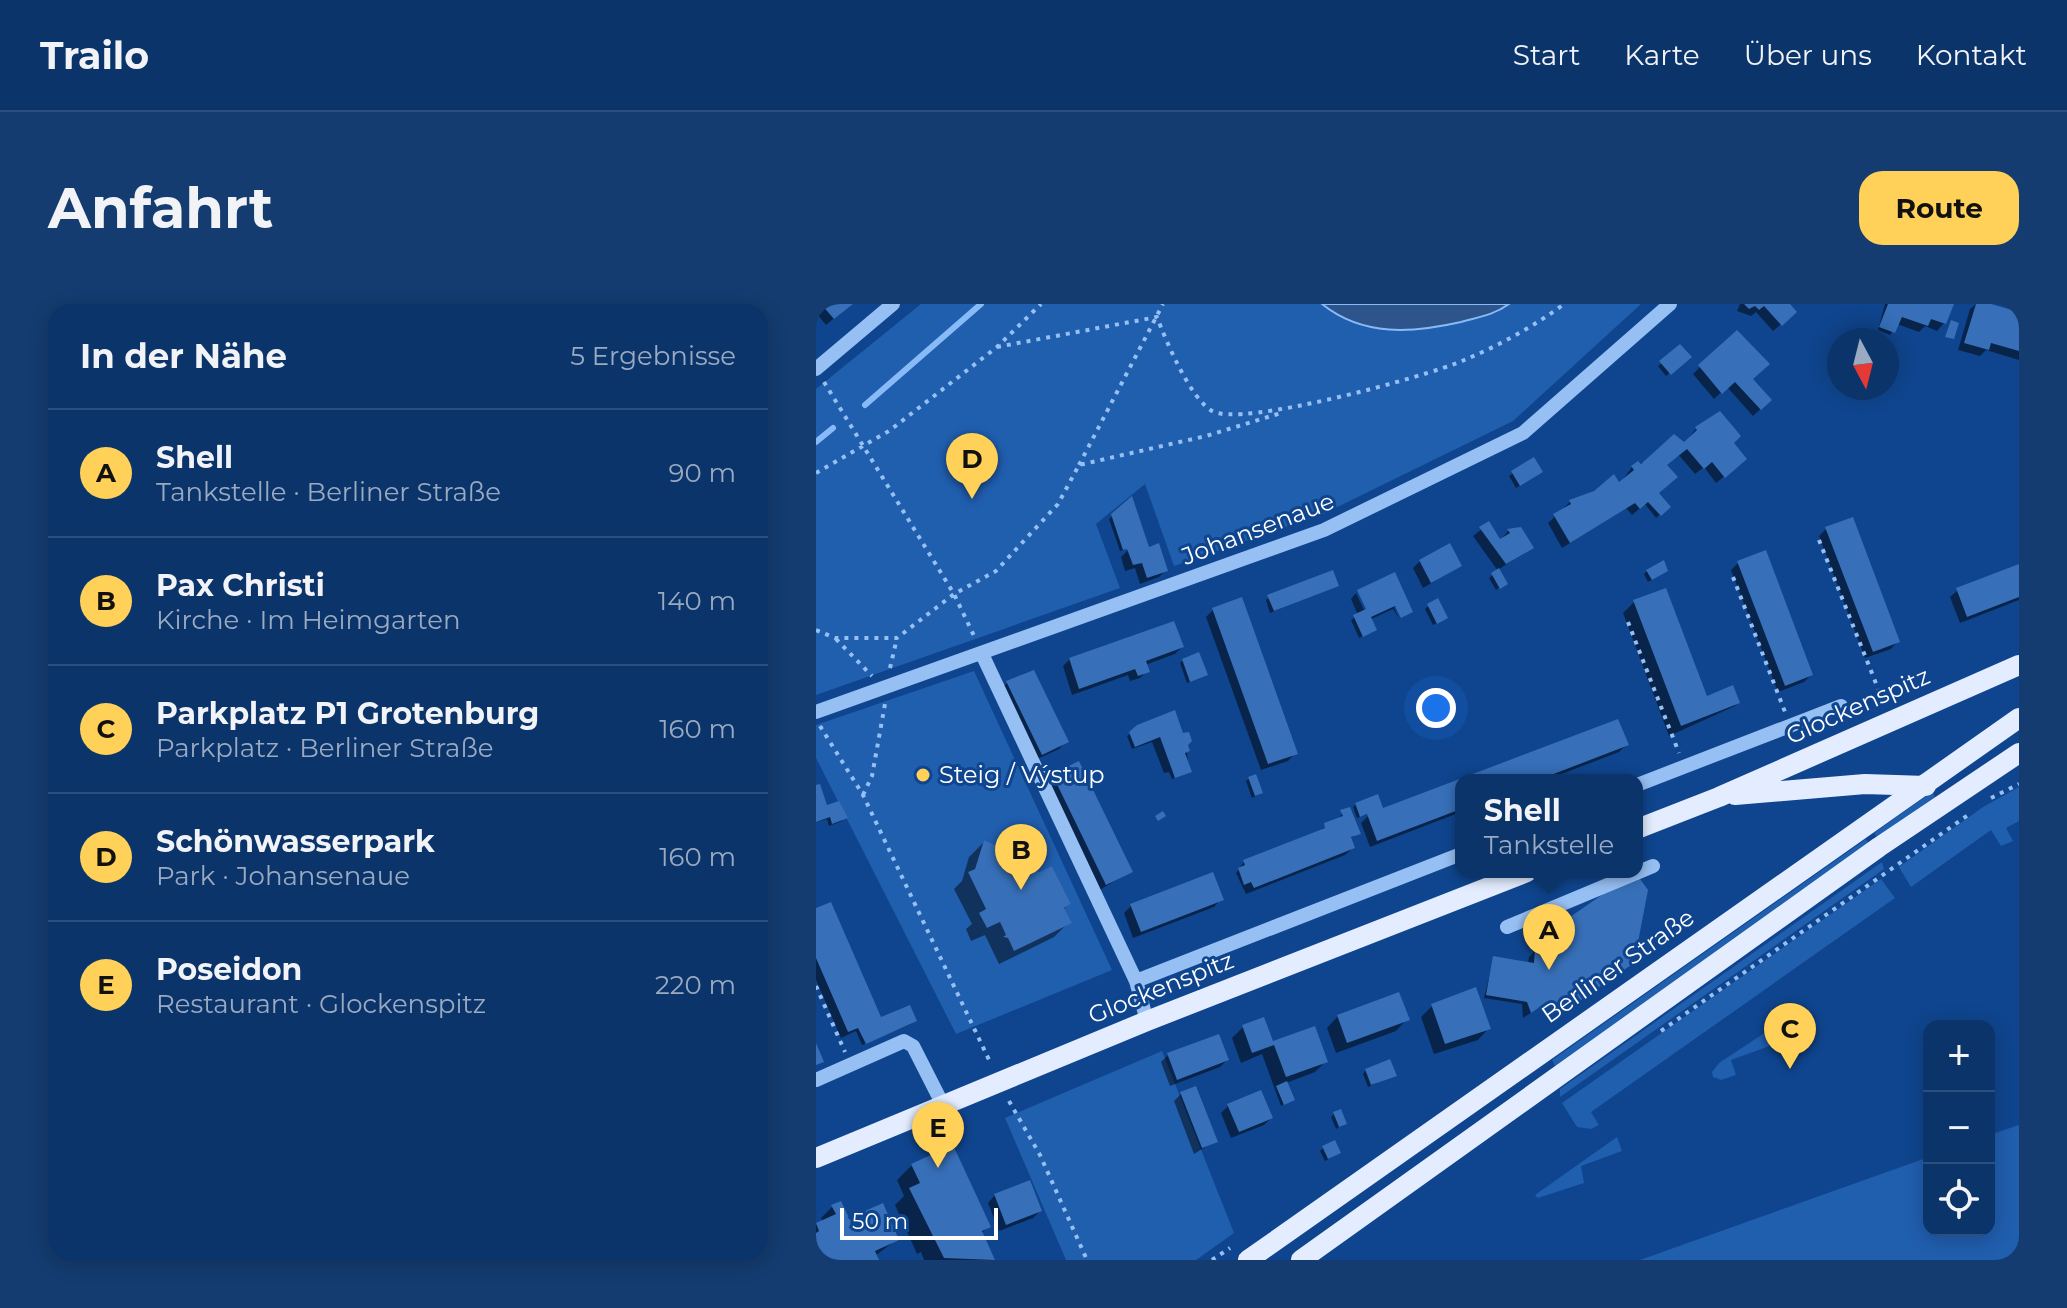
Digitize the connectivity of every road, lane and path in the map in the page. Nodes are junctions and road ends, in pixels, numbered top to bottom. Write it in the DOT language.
graph roads {
  1 [pos="893,304"];
  2 [pos="1041,304"];
  3 [pos="1163,304"];
  4 [pos="1564,304"];
  5 [pos="1670,304"];
  6 [pos="1157,317"];
  7 [pos="997,347"];
  8 [pos="816,369"];
  9 [pos="1291,410"];
  10 [pos="861,444"];
  11 [pos="1079,465"];
  12 [pos="816,473"];
  13 [pos="1819,540"];
  14 [pos="1733,577"];
  15 [pos="954,594"];
  16 [pos="1628,622"];
  17 [pos="816,630"];
  18 [pos="835,638"];
  19 [pos="897,638"];
  20 [pos="982,654"];
  21 [pos="2019,665"];
  22 [pos="885,689"];
  23 [pos="1879,691"];
  24 [pos="1841,706"];
  25 [pos="816,712"];
  26 [pos="2019,718"];
  27 [pos="816,721"];
  28 [pos="1791,725"];
  29 [pos="2019,753"];
  30 [pos="1684,766"];
  31 [pos="1979,777"];
  32 [pos="1643,783"];
  33 [pos="2019,784"];
  34 [pos="1923,786"];
  35 [pos="863,795"];
  36 [pos="1719,797"];
  37 [pos="1987,801"];
  38 [pos="1976,809"];
  39 [pos="1643,827"];
  40 [pos="1455,856"];
  41 [pos="1653,866"];
  42 [pos="1643,870"];
  43 [pos="1512,878"];
  44 [pos="1624,878"];
  45 [pos="1507,927"];
  46 [pos="1136,981"];
  47 [pos="816,986"];
  48 [pos="1147,1021"];
  49 [pos="1657,1033"];
  50 [pos="851,1065"];
  51 [pos="816,1080"];
  52 [pos="999,1081"];
  53 [pos="943,1105"];
  54 [pos="816,1158"];
  55 [pos="1312,1256"];
  56 [pos="1087,1260"];
  57 [pos="1248,1260"];
  1 -- 8 [label="street"];
  2 -- 7 [label="path"];
  3 -- 6 [label="path"];
  4 -- 9 [label="path"];
  5 -- 20 [label="street, Johansenaue"];
  6 -- 7 [label="path"];
  6 -- 9 [label="path"];
  6 -- 11 [label="path"];
  7 -- 10 [label="path"];
  8 -- 10 [label="path"];
  9 -- 11 [label="path"];
  10 -- 12 [label="path"];
  10 -- 15 [label="path"];
  11 -- 15 [label="path"];
  13 -- 23 [label="path"];
  14 -- 28 [label="path"];
  15 -- 19 [label="path"];
  15 -- 20 [label="path"];
  16 -- 30 [label="path"];
  17 -- 18 [label="path"];
  18 -- 19 [label="path"];
  18 -- 22 [label="path"];
  19 -- 22 [label="path"];
  20 -- 22 [label="street, Johansenaue"];
  20 -- 46 [label="street"];
  21 -- 36 [label="main road, Glockenspitz"];
  22 -- 25 [label="street, Johansenaue"];
  22 -- 35 [label="path"];
  24 -- 28 [label="street, Glockenspitz"];
  26 -- 34 [label="main road, Berliner Straße"];
  27 -- 35 [label="path"];
  28 -- 30 [label="street, Glockenspitz"];
  29 -- 31 [label="main road"];
  30 -- 32 [label="street, Glockenspitz"];
  31 -- 34 [label="main road, Glockenspitz"];
  31 -- 55 [label="main road"];
  33 -- 37 [label="path"];
  34 -- 36 [label="main road, Glockenspitz"];
  34 -- 57 [label="main road, Berliner Straße"];
  35 -- 52 [label="path"];
  36 -- 39 [label="main road, Glockenspitz"];
  38 -- 49 [label="path"];
  40 -- 46 [label="street, Glockenspitz"];
  41 -- 42 [label="street"];
  43 -- 48 [label="main road, Glockenspitz"];
  44 -- 45 [label="street"];
  46 -- 48 [label="street"];
  47 -- 50 [label="path"];
  48 -- 52 [label="main road, Glockenspitz"];
  50 -- 51 [label="street"];
  50 -- 53 [label="street"];
  52 -- 53 [label="main road, Glockenspitz"];
  52 -- 56 [label="path"];
  53 -- 54 [label="main road, Glockenspitz"];
}
